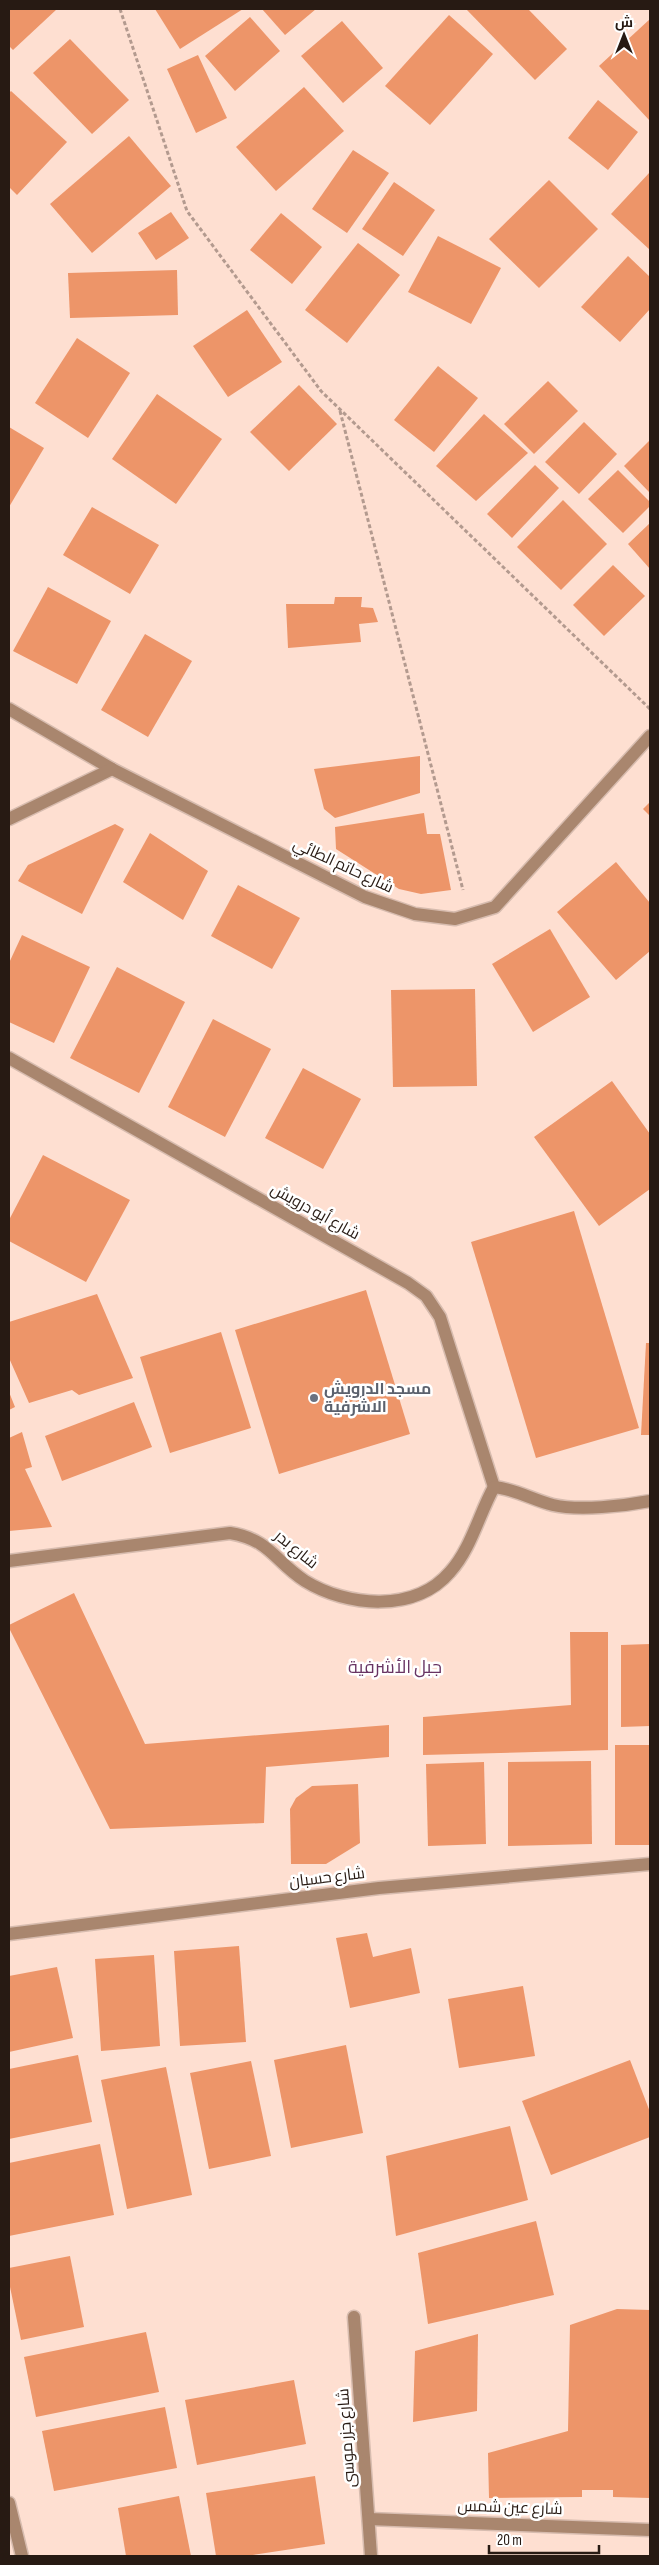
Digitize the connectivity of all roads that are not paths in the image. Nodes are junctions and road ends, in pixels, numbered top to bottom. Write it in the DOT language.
graph roads {
  1 [pos="9,709"];
  2 [pos="650,736"];
  3 [pos="112,769"];
  4 [pos="9,819"];
  5 [pos="9,1058"];
  6 [pos="494,1487"];
  7 [pos="650,1501"];
  8 [pos="9,1561"];
  9 [pos="650,1864"];
  10 [pos="9,1934"];
  11 [pos="354,2317"];
  12 [pos="9,2503"];
  13 [pos="369,2519"];
  14 [pos="650,2530"];
  15 [pos="22,2556"];
  16 [pos="371,2556"];
  1 -- 3 [label="street, شارع حاتم الطائي"];
  2 -- 3 [label="street, شارع حاتم الطائي"];
  3 -- 4 [label="street"];
  5 -- 6 [label="street, شارع أبو درويش"];
  6 -- 7 [label="street"];
  6 -- 8 [label="street, شارع بدر"];
  9 -- 10 [label="street, شارع حسبان"];
  11 -- 13 [label="street, شارع جزر موسى"];
  12 -- 15 [label="street"];
  13 -- 14 [label="street, شارع عين شمس"];
  13 -- 16 [label="street, شارع جزر موسى"];
}
